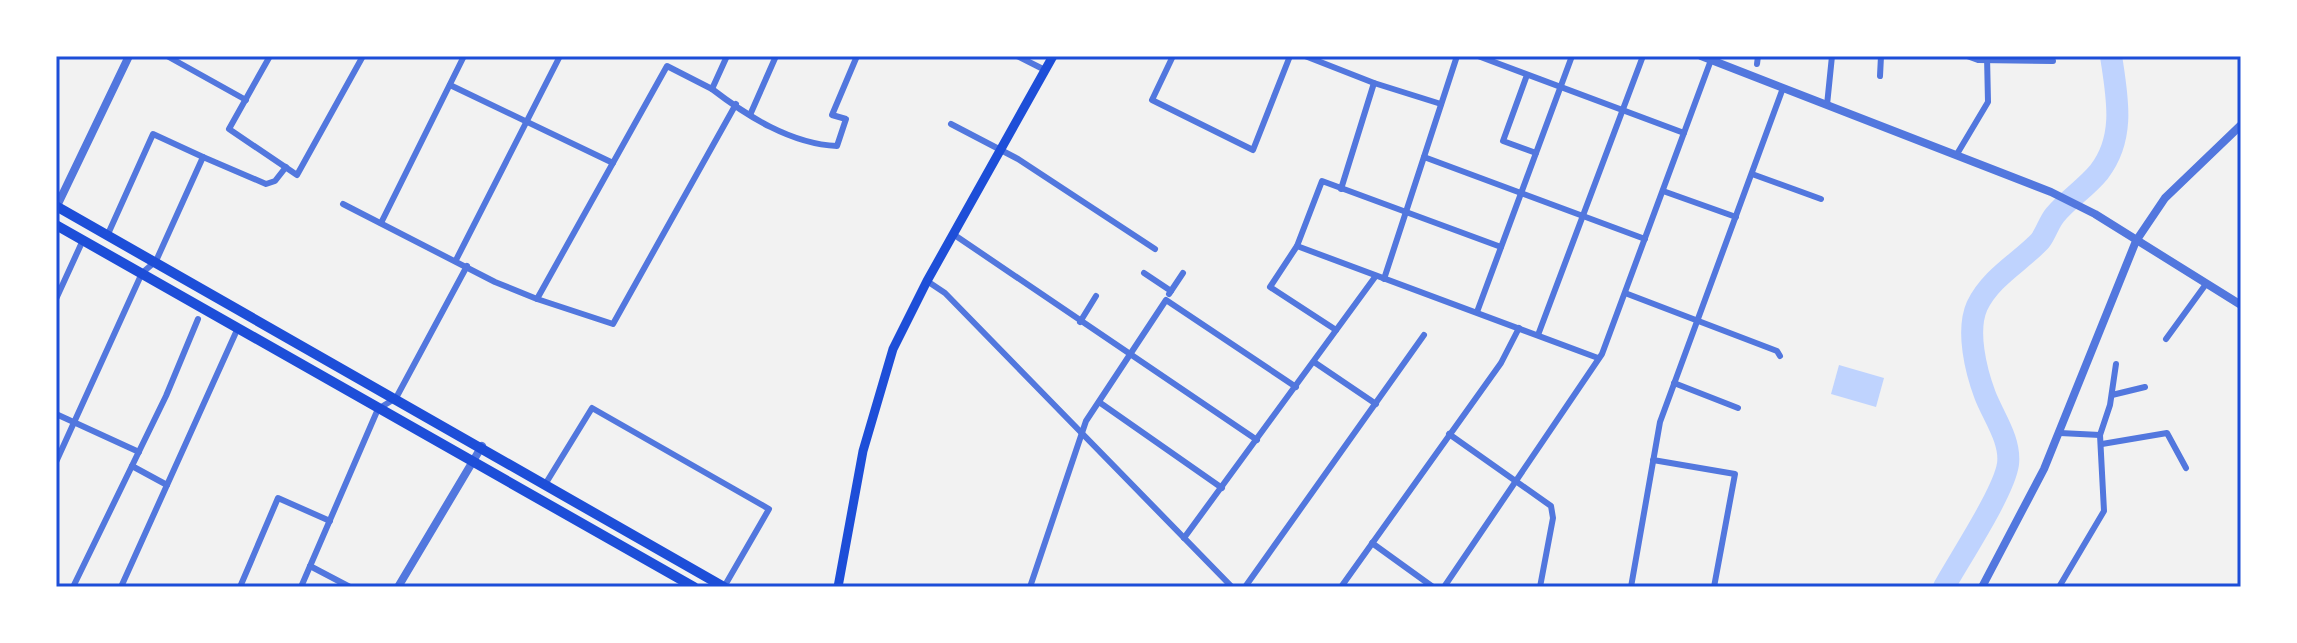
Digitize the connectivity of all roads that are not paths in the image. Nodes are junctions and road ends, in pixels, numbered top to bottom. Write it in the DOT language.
graph roads {
  1 [pos="129,56"];
  2 [pos="167,56"];
  3 [pos="270,56"];
  4 [pos="363,56"];
  5 [pos="464,56"];
  6 [pos="560,56"];
  7 [pos="727,56"];
  8 [pos="776,56"];
  9 [pos="857,56"];
  10 [pos="1017,56"];
  11 [pos="1053,56"];
  12 [pos="1173,56"];
  13 [pos="1290,56"];
  14 [pos="1305,56"];
  15 [pos="1457,56"];
  16 [pos="1478,56"];
  17 [pos="1572,56"];
  18 [pos="1643,56"];
  19 [pos="1701,56"];
  20 [pos="1832,56"];
  21 [pos="1881,56"];
  22 [pos="1967,56"];
  23 [pos="1987,58"];
  24 [pos="2034,58"];
  25 [pos="1711,60"];
  26 [pos="2053,61"];
  27 [pos="1045,70"];
  28 [pos="1527,75"];
  29 [pos="1880,76"];
  30 [pos="1374,83"];
  31 [pos="450,85"];
  32 [pos="1561,87"];
  33 [pos="1783,88"];
  34 [pos="712,89"];
  35 [pos="246,100"];
  36 [pos="736,104"];
  37 [pos="1441,104"];
  38 [pos="1827,105"];
  39 [pos="1622,110"];
  40 [pos="750,115"];
  41 [pos="527,121"];
  42 [pos="951,124"];
  43 [pos="2241,126"];
  44 [pos="1684,133"];
  45 [pos="1000,149"];
  46 [pos="1536,153"];
  47 [pos="1957,154"];
  48 [pos="203,157"];
  49 [pos="1424,157"];
  50 [pos="613,163"];
  51 [pos="286,167"];
  52 [pos="1752,174"];
  53 [pos="1341,189"];
  54 [pos="1663,191"];
  55 [pos="1521,193"];
  56 [pos="1821,199"];
  57 [pos="343,204"];
  58 [pos="56,207"];
  59 [pos="1406,212"];
  60 [pos="1582,216"];
  61 [pos="1736,217"];
  62 [pos="381,223"];
  63 [pos="56,225"];
  64 [pos="108,234"];
  65 [pos="953,234"];
  66 [pos="1645,239"];
  67 [pos="83,240"];
  68 [pos="2136,241"];
  69 [pos="1297,246"];
  70 [pos="1501,247"];
  71 [pos="1155,249"];
  72 [pos="456,260"];
  73 [pos="156,261"];
  74 [pos="467,266"];
  75 [pos="142,273"];
  76 [pos="1144,273"];
  77 [pos="1183,273"];
  78 [pos="1375,277"];
  79 [pos="1384,279"];
  80 [pos="927,281"];
  81 [pos="2206,284"];
  82 [pos="1171,291"];
  83 [pos="1625,293"];
  84 [pos="1096,296"];
  85 [pos="56,299"];
  86 [pos="537,299"];
  87 [pos="1166,300"];
  88 [pos="2241,305"];
  89 [pos="1477,312"];
  90 [pos="198,319"];
  91 [pos="1697,320"];
  92 [pos="1080,322"];
  93 [pos="1519,328"];
  94 [pos="237,330"];
  95 [pos="1336,330"];
  96 [pos="1424,335"];
  97 [pos="1538,335"];
  98 [pos="2166,339"];
  99 [pos="1131,355"];
  100 [pos="1780,356"];
  101 [pos="1598,358"];
  102 [pos="1314,362"];
  103 [pos="2116,364"];
  104 [pos="1674,383"];
  105 [pos="1296,387"];
  106 [pos="2145,387"];
  107 [pos="2112,395"];
  108 [pos="396,398"];
  109 [pos="1099,402"];
  110 [pos="1376,404"];
  111 [pos="1738,408"];
  112 [pos="378,409"];
  113 [pos="56,414"];
  114 [pos="75,423"];
  115 [pos="2060,433"];
  116 [pos="1080,434"];
  117 [pos="1449,434"];
  118 [pos="2100,435"];
  119 [pos="1257,440"];
  120 [pos="2102,444"];
  121 [pos="482,446"];
  122 [pos="139,452"];
  123 [pos="1653,460"];
  124 [pos="56,462"];
  125 [pos="472,463"];
  126 [pos="132,466"];
  127 [pos="2186,468"];
  128 [pos="1515,480"];
  129 [pos="546,483"];
  130 [pos="167,485"];
  131 [pos="1222,488"];
  132 [pos="330,521"];
  133 [pos="1184,538"];
  134 [pos="1372,543"];
  135 [pos="310,566"];
  136 [pos="676,582"];
  137 [pos="73,587"];
  138 [pos="121,587"];
  139 [pos="240,587"];
  140 [pos="301,587"];
  141 [pos="350,587"];
  142 [pos="398,587"];
  143 [pos="694,587"];
  144 [pos="724,587"];
  145 [pos="838,587"];
  146 [pos="1030,587"];
  147 [pos="1232,587"];
  148 [pos="1245,587"];
  149 [pos="1341,587"];
  150 [pos="1433,587"];
  151 [pos="1444,587"];
  152 [pos="1540,587"];
  153 [pos="1631,587"];
  154 [pos="1714,587"];
  155 [pos="1982,587"];
  156 [pos="2059,587"];
  1 -- 58 [label="street"];
  2 -- 35 [label="street"];
  3 -- 35 [label="street"];
  4 -- 51 [label="street"];
  5 -- 31 [label="street"];
  6 -- 41 [label="street"];
  7 -- 34 [label="street"];
  8 -- 40 [label="street"];
  9 -- 40 [label="street"];
  10 -- 27 [label="street"];
  11 -- 27 [label="main road"];
  12 -- 13 [label="street"];
  14 -- 30 [label="street"];
  15 -- 37 [label="street"];
  16 -- 28 [label="street"];
  17 -- 32 [label="street"];
  18 -- 39 [label="street"];
  19 -- 25 [label="street"];
  20 -- 38 [label="street"];
  21 -- 29 [label="street"];
  22 -- 23 [label="street"];
  23 -- 24 [label="street"];
  23 -- 47 [label="street"];
  24 -- 26 [label="street"];
  25 -- 33 [label="street"];
  25 -- 44 [label="street"];
  27 -- 45 [label="main road"];
  28 -- 32 [label="street"];
  28 -- 46 [label="street"];
  30 -- 37 [label="street"];
  30 -- 53 [label="street"];
  31 -- 41 [label="street"];
  31 -- 62 [label="street"];
  32 -- 39 [label="street"];
  32 -- 46 [label="street"];
  33 -- 38 [label="street"];
  33 -- 52 [label="street"];
  34 -- 36 [label="street"];
  34 -- 50 [label="street"];
  35 -- 51 [label="street"];
  36 -- 40 [label="street"];
  36 -- 86 [label="street"];
  37 -- 49 [label="street"];
  38 -- 47 [label="street"];
  39 -- 44 [label="street"];
  39 -- 60 [label="street"];
  41 -- 50 [label="street"];
  41 -- 72 [label="street"];
  42 -- 45 [label="street"];
  43 -- 68 [label="street"];
  44 -- 54 [label="street"];
  45 -- 65 [label="main road"];
  45 -- 71 [label="street"];
  46 -- 55 [label="street"];
  47 -- 68 [label="street"];
  48 -- 51 [label="street"];
  48 -- 64 [label="street"];
  48 -- 73 [label="street"];
  49 -- 55 [label="street"];
  49 -- 59 [label="street"];
  50 -- 86 [label="street"];
  52 -- 56 [label="street"];
  52 -- 61 [label="street"];
  53 -- 59 [label="street"];
  53 -- 69 [label="street"];
  54 -- 61 [label="street"];
  54 -- 66 [label="street"];
  55 -- 60 [label="street"];
  55 -- 70 [label="street"];
  57 -- 62 [label="street"];
  58 -- 64 [label="main road"];
  59 -- 70 [label="street"];
  59 -- 79 [label="street"];
  60 -- 66 [label="street"];
  60 -- 97 [label="street"];
  61 -- 91 [label="street"];
  62 -- 72 [label="street"];
  63 -- 67 [label="main road"];
  64 -- 73 [label="main road"];
  65 -- 80 [label="main road"];
  65 -- 92 [label="street"];
  66 -- 83 [label="street"];
  67 -- 75 [label="main road"];
  67 -- 85 [label="street"];
  68 -- 81 [label="street"];
  68 -- 115 [label="street"];
  69 -- 78 [label="street"];
  69 -- 95 [label="street"];
  70 -- 89 [label="street"];
  72 -- 74 [label="street"];
  73 -- 75 [label="street"];
  73 -- 108 [label="main road"];
  74 -- 86 [label="street"];
  74 -- 108 [label="street"];
  75 -- 94 [label="main road"];
  75 -- 114 [label="street"];
  76 -- 82 [label="street"];
  77 -- 82 [label="street"];
  78 -- 79 [label="street"];
  78 -- 95 [label="street"];
  79 -- 89 [label="street"];
  80 -- 116 [label="street"];
  80 -- 145 [label="main road"];
  81 -- 88 [label="street"];
  81 -- 98 [label="street"];
  82 -- 87 [label="street"];
  83 -- 91 [label="street"];
  83 -- 101 [label="street"];
  84 -- 92 [label="street"];
  87 -- 99 [label="street"];
  87 -- 105 [label="street"];
  89 -- 93 [label="street"];
  90 -- 122 [label="street"];
  91 -- 100 [label="street"];
  91 -- 104 [label="street"];
  92 -- 99 [label="street"];
  93 -- 97 [label="street"];
  93 -- 117 [label="street"];
  94 -- 112 [label="main road"];
  94 -- 130 [label="street"];
  95 -- 102 [label="street"];
  96 -- 110 [label="street"];
  97 -- 101 [label="street"];
  99 -- 109 [label="street"];
  99 -- 119 [label="street"];
  101 -- 128 [label="street"];
  102 -- 105 [label="street"];
  102 -- 110 [label="street"];
  103 -- 107 [label="street"];
  104 -- 111 [label="street"];
  104 -- 123 [label="street"];
  105 -- 119 [label="street"];
  106 -- 107 [label="street"];
  107 -- 118 [label="street"];
  108 -- 112 [label="street"];
  108 -- 121 [label="main road"];
  109 -- 116 [label="street"];
  109 -- 131 [label="street"];
  110 -- 148 [label="street"];
  112 -- 125 [label="main road"];
  112 -- 132 [label="street"];
  113 -- 114 [label="street"];
  114 -- 122 [label="street"];
  114 -- 124 [label="street"];
  115 -- 118 [label="street"];
  115 -- 155 [label="street"];
  116 -- 133 [label="street"];
  116 -- 146 [label="street"];
  117 -- 128 [label="street"];
  117 -- 134 [label="street"];
  118 -- 120 [label="street"];
  119 -- 131 [label="street"];
  120 -- 127 [label="street"];
  120 -- 156 [label="street"];
  121 -- 125 [label="street"];
  121 -- 129 [label="main road"];
  122 -- 126 [label="street"];
  123 -- 153 [label="street"];
  123 -- 154 [label="street"];
  125 -- 136 [label="main road"];
  125 -- 142 [label="street"];
  126 -- 130 [label="street"];
  126 -- 137 [label="street"];
  128 -- 151 [label="street"];
  128 -- 152 [label="street"];
  129 -- 144 [label="main road"];
  129 -- 144 [label="street"];
  130 -- 138 [label="street"];
  131 -- 133 [label="street"];
  132 -- 135 [label="street"];
  132 -- 139 [label="street"];
  133 -- 147 [label="street"];
  134 -- 149 [label="street"];
  134 -- 150 [label="street"];
  135 -- 140 [label="street"];
  135 -- 141 [label="street"];
  136 -- 143 [label="main road"];
}
